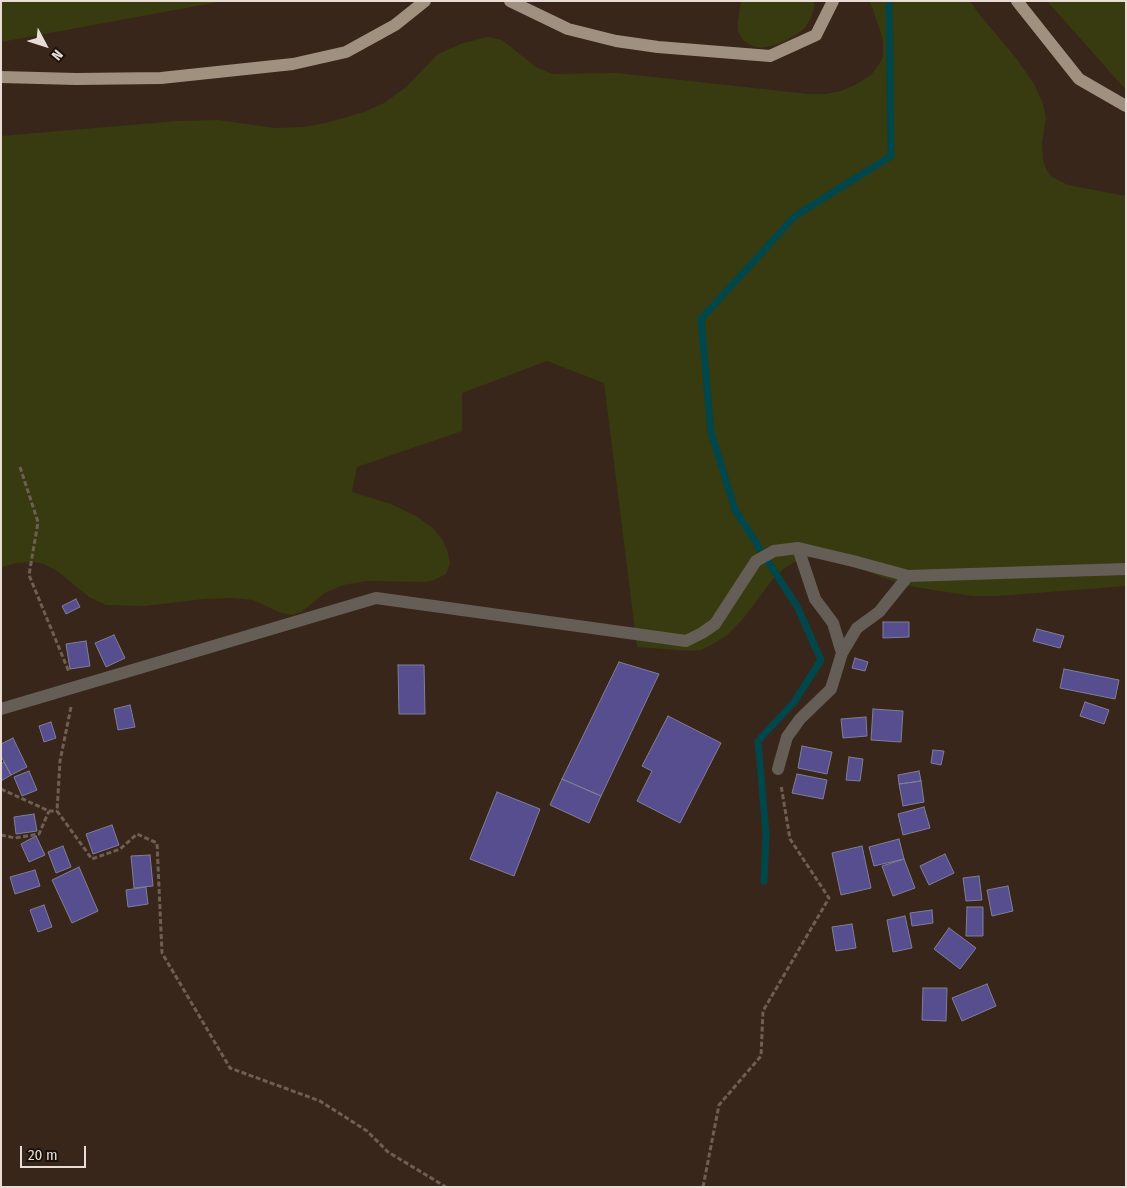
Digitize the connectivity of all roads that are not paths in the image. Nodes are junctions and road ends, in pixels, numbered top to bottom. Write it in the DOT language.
graph roads {
  1 [pos="425,1"];
  2 [pos="510,1"];
  3 [pos="833,1"];
  4 [pos="1017,1"];
  5 [pos="1,77"];
  6 [pos="1126,106"];
  7 [pos="798,548"];
  8 [pos="1126,569"];
  9 [pos="908,576"];
  10 [pos="842,653"];
  11 [pos="1,709"];
  12 [pos="778,769"];
  1 -- 5 [label="main road"];
  2 -- 3 [label="main road"];
  4 -- 6 [label="main road"];
  7 -- 9 [label="street"];
  7 -- 10 [label="street"];
  7 -- 11 [label="street"];
  8 -- 9 [label="street"];
  9 -- 10 [label="street"];
  10 -- 12 [label="street"];
}
